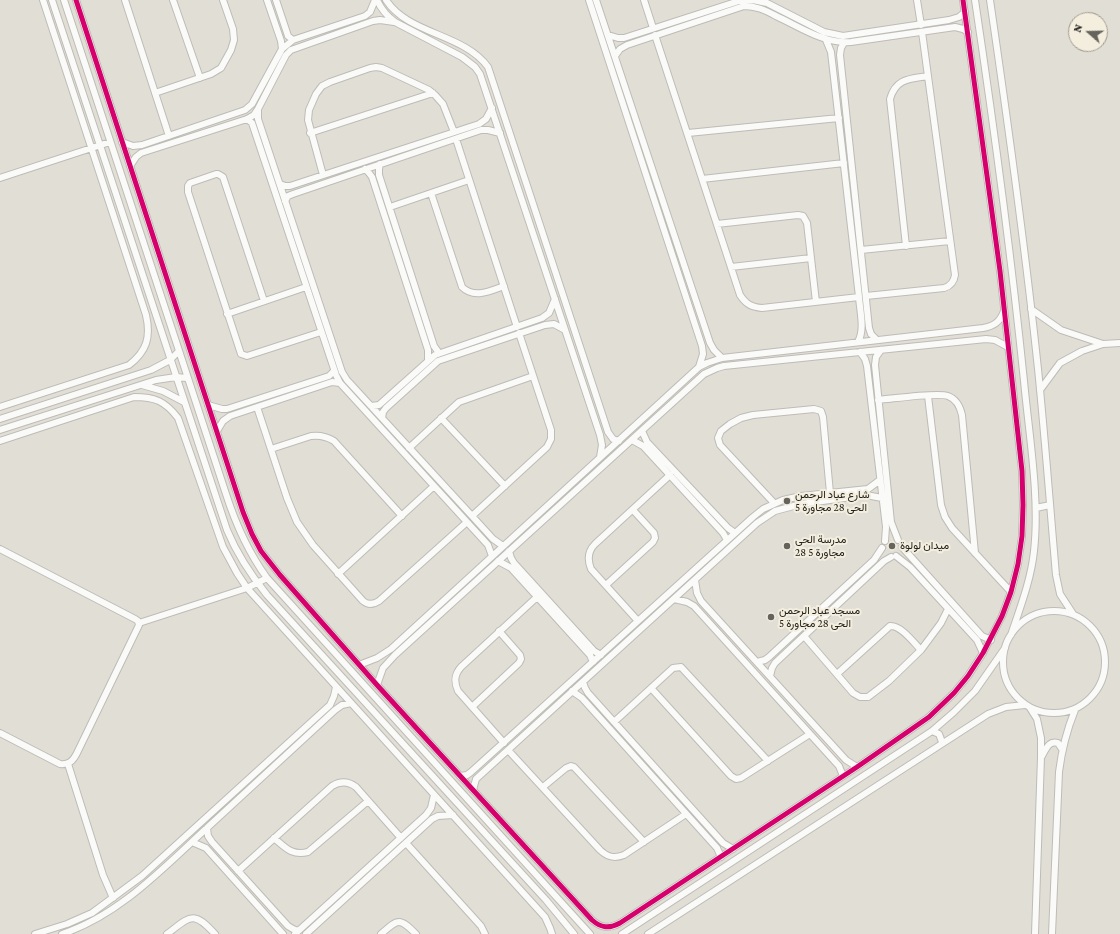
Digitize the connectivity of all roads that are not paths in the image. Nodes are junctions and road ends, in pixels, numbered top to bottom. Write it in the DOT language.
graph roads {
  1 [pos="43,0"];
  2 [pos="52,0"];
  3 [pos="64,0"];
  4 [pos="76,0"];
  5 [pos="125,0"];
  6 [pos="173,0"];
  7 [pos="224,0"];
  8 [pos="268,0"];
  9 [pos="276,0"];
  10 [pos="376,0"];
  11 [pos="386,0"];
  12 [pos="589,0"];
  13 [pos="596,0"];
  14 [pos="644,0"];
  15 [pos="917,0"];
  16 [pos="963,0"];
  17 [pos="975,0"];
  18 [pos="990,0"];
  19 [pos="740,1"];
  20 [pos="765,2"];
  21 [pos="714,12"];
  22 [pos="965,12"];
  23 [pos="949,20"];
  24 [pos="395,22"];
  25 [pos="798,23"];
  26 [pos="921,24"];
  27 [pos="950,28"];
  28 [pos="654,32"];
  29 [pos="922,32"];
  30 [pos="968,32"];
  31 [pos="435,33"];
  32 [pos="608,35"];
  33 [pos="862,37"];
  34 [pos="624,38"];
  35 [pos="293,40"];
  36 [pos="826,40"];
  37 [pos="431,41"];
  38 [pos="844,43"];
  39 [pos="627,45"];
  40 [pos="282,49"];
  41 [pos="615,56"];
  42 [pos="928,76"];
  43 [pos="200,78"];
  44 [pos="432,92"];
  45 [pos="155,93"];
  46 [pos="492,108"];
  47 [pos="258,109"];
  48 [pos="839,118"];
  49 [pos="247,119"];
  50 [pos="454,132"];
  51 [pos="310,133"];
  52 [pos="500,133"];
  53 [pos="688,133"];
  54 [pos="169,136"];
  55 [pos="456,139"];
  56 [pos="110,142"];
  57 [pos="122,142"];
  58 [pos="100,145"];
  59 [pos="91,148"];
  60 [pos="844,163"];
  61 [pos="380,164"];
  62 [pos="130,166"];
  63 [pos="365,169"];
  64 [pos="653,170"];
  65 [pos="645,173"];
  66 [pos="323,175"];
  67 [pos="0,178"];
  68 [pos="702,179"];
  69 [pos="470,180"];
  70 [pos="280,184"];
  71 [pos="431,193"];
  72 [pos="285,201"];
  73 [pos="390,207"];
  74 [pos="717,224"];
  75 [pos="950,241"];
  76 [pos="906,246"];
  77 [pos="861,250"];
  78 [pos="811,258"];
  79 [pos="731,267"];
  80 [pos="504,286"];
  81 [pos="306,287"];
  82 [pos="866,296"];
  83 [pos="859,297"];
  84 [pos="555,300"];
  85 [pos="264,301"];
  86 [pos="816,302"];
  87 [pos="320,306"];
  88 [pos="313,309"];
  89 [pos="1031,309"];
  90 [pos="1004,311"];
  91 [pos="227,314"];
  92 [pos="517,327"];
  93 [pos="869,328"];
  94 [pos="862,329"];
  95 [pos="565,330"];
  96 [pos="321,332"];
  97 [pos="520,333"];
  98 [pos="877,340"];
  99 [pos="858,342"];
  100 [pos="1120,343"];
  101 [pos="1103,344"];
  102 [pos="1008,346"];
  103 [pos="881,350"];
  104 [pos="178,352"];
  105 [pos="439,352"];
  106 [pos="860,352"];
  107 [pos="767,353"];
  108 [pos="722,358"];
  109 [pos="170,360"];
  110 [pos="428,360"];
  111 [pos="768,362"];
  112 [pos="700,367"];
  113 [pos="151,370"];
  114 [pos="334,371"];
  115 [pos="93,376"];
  116 [pos="533,376"];
  117 [pos="176,377"];
  118 [pos="187,378"];
  119 [pos="156,380"];
  120 [pos="340,382"];
  121 [pos="140,385"];
  122 [pos="96,388"];
  123 [pos="1040,390"];
  124 [pos="928,396"];
  125 [pos="100,398"];
  126 [pos="878,400"];
  127 [pos="184,402"];
  128 [pos="208,405"];
  129 [pos="371,406"];
  130 [pos="0,407"];
  131 [pos="103,407"];
  132 [pos="257,407"];
  133 [pos="382,418"];
  134 [pos="441,418"];
  135 [pos="0,419"];
  136 [pos="1028,422"];
  137 [pos="1016,423"];
  138 [pos="0,430"];
  139 [pos="217,431"];
  140 [pos="642,431"];
  141 [pos="619,440"];
  142 [pos="632,440"];
  143 [pos="0,441"];
  144 [pos="409,448"];
  145 [pos="271,449"];
  146 [pos="600,458"];
  147 [pos="670,476"];
  148 [pos="880,480"];
  149 [pos="434,486"];
  150 [pos="505,486"];
  151 [pos="830,493"];
  152 [pos="882,498"];
  153 [pos="774,503"];
  154 [pos="1050,505"];
  155 [pos="1036,508"];
  156 [pos="633,510"];
  157 [pos="539,513"];
  158 [pos="402,516"];
  159 [pos="472,516"];
  160 [pos="545,519"];
  161 [pos="467,522"];
  162 [pos="735,533"];
  163 [pos="490,536"];
  164 [pos="727,540"];
  165 [pos="885,540"];
  166 [pos="898,540"];
  167 [pos="485,542"];
  168 [pos="503,546"];
  169 [pos="902,547"];
  170 [pos="882,548"];
  171 [pos="0,549"];
  172 [pos="509,552"];
  173 [pos="974,553"];
  174 [pos="492,556"];
  175 [pos="894,557"];
  176 [pos="498,561"];
  177 [pos="338,574"];
  178 [pos="267,578"];
  179 [pos="695,580"];
  180 [pos="257,583"];
  181 [pos="606,585"];
  182 [pos="247,588"];
  183 [pos="1011,592"];
  184 [pos="537,597"];
  185 [pos="674,599"];
  186 [pos="948,609"];
  187 [pos="1073,614"];
  188 [pos="638,621"];
  189 [pos="139,623"];
  190 [pos="499,632"];
  191 [pos="1011,635"];
  192 [pos="804,636"];
  193 [pos="991,640"];
  194 [pos="1005,648"];
  195 [pos="921,650"];
  196 [pos="984,653"];
  197 [pos="601,655"];
  198 [pos="593,662"];
  199 [pos="757,662"];
  200 [pos="359,665"];
  201 [pos="837,674"];
  202 [pos="770,676"];
  203 [pos="583,682"];
  204 [pos="377,685"];
  205 [pos="336,687"];
  206 [pos="351,687"];
  207 [pos="651,688"];
  208 [pos="572,691"];
  209 [pos="343,694"];
  210 [pos="351,703"];
  211 [pos="1028,706"];
  212 [pos="472,707"];
  213 [pos="1075,710"];
  214 [pos="614,722"];
  215 [pos="932,731"];
  216 [pos="0,733"];
  217 [pos="810,734"];
  218 [pos="504,743"];
  219 [pos="941,744"];
  220 [pos="1062,749"];
  221 [pos="508,750"];
  222 [pos="1042,757"];
  223 [pos="768,760"];
  224 [pos="68,764"];
  225 [pos="857,766"];
  226 [pos="460,776"];
  227 [pos="843,776"];
  228 [pos="543,787"];
  229 [pos="473,790"];
  230 [pos="434,795"];
  231 [pos="368,801"];
  232 [pos="686,814"];
  233 [pos="452,815"];
  234 [pos="207,828"];
  235 [pos="274,838"];
  236 [pos="401,838"];
  237 [pos="192,842"];
  238 [pos="644,842"];
  239 [pos="406,843"];
  240 [pos="732,849"];
  241 [pos="721,857"];
  242 [pos="238,871"];
  243 [pos="553,892"];
  244 [pos="113,898"];
  245 [pos="546,900"];
  246 [pos="297,932"];
  247 [pos="35,934"];
  248 [pos="62,934"];
  249 [pos="167,934"];
  250 [pos="215,934"];
  251 [pos="283,934"];
  252 [pos="306,934"];
  253 [pos="381,934"];
  254 [pos="416,934"];
  255 [pos="485,934"];
  256 [pos="552,934"];
  257 [pos="574,934"];
  258 [pos="590,934"];
  259 [pos="622,934"];
  260 [pos="648,934"];
  261 [pos="1035,934"];
  262 [pos="1052,934"];
  1 -- 59 [label="street"];
  2 -- 58 [label="street"];
  3 -- 56 [label="street"];
  4 -- 57 [label="street"];
  5 -- 45 [label="street"];
  6 -- 43 [label="street"];
  7 -- 43 [label="street"];
  8 -- 40 [label="street"];
  9 -- 35 [label="street"];
  10 -- 24 [label="street"];
  10 -- 35 [label="street"];
  11 -- 31 [label="street"];
  12 -- 65 [label="street"];
  13 -- 32 [label="street"];
  14 -- 28 [label="street"];
  15 -- 26 [label="street"];
  16 -- 22 [label="street"];
  17 -- 136 [label="street"];
  18 -- 89 [label="street"];
  19 -- 20 [label="street"];
  19 -- 21 [label="street"];
  20 -- 25 [label="street"];
  21 -- 25 [label="street"];
  21 -- 28 [label="street"];
  22 -- 23 [label="street"];
  22 -- 30 [label="street"];
  23 -- 26 [label="street"];
  23 -- 27 [label="street"];
  24 -- 37 [label="street"];
  24 -- 47 [label="street"];
  25 -- 33 [label="street"];
  25 -- 36 [label="street"];
  26 -- 33 [label="street"];
  27 -- 29 [label="street"];
  27 -- 30 [label="street"];
  28 -- 34 [label="street"];
  28 -- 39 [label="street"];
  28 -- 53 [label="street"];
  29 -- 33 [label="street"];
  29 -- 42 [label="street"];
  30 -- 90 [label="street"];
  31 -- 37 [label="street"];
  31 -- 141 [label="street"];
  32 -- 34 [label="street"];
  32 -- 41 [label="street"];
  33 -- 38 [label="street"];
  34 -- 39 [label="street"];
  35 -- 40 [label="street"];
  36 -- 38 [label="street"];
  36 -- 48 [label="street"];
  37 -- 46 [label="street"];
  38 -- 77 [label="street"];
  39 -- 41 [label="street"];
  40 -- 54 [label="street"];
  41 -- 64 [label="street"];
  42 -- 75 [label="street"];
  42 -- 76 [label="street"];
  43 -- 45 [label="street"];
  44 -- 50 [label="street"];
  44 -- 51 [label="street"];
  44 -- 51 [label="street"];
  45 -- 54 [label="street"];
  46 -- 50 [label="street"];
  46 -- 52 [label="street"];
  47 -- 49 [label="street"];
  47 -- 70 [label="street"];
  48 -- 53 [label="street"];
  48 -- 60 [label="street"];
  49 -- 62 [label="street"];
  49 -- 81 [label="street"];
  50 -- 66 [label="street"];
  51 -- 66 [label="street"];
  52 -- 55 [label="street"];
  52 -- 84 [label="street"];
  53 -- 68 [label="street"];
  54 -- 57 [label="street"];
  55 -- 61 [label="street"];
  55 -- 69 [label="street"];
  56 -- 58 [label="street"];
  56 -- 104 [label="street"];
  57 -- 62 [label="street"];
  58 -- 59 [label="street"];
  58 -- 109 [label="street"];
  59 -- 67 [label="street"];
  59 -- 115 [label="street"];
  60 -- 68 [label="street"];
  60 -- 83 [label="street"];
  61 -- 63 [label="street"];
  61 -- 73 [label="street"];
  62 -- 128 [label="street"];
  63 -- 72 [label="street"];
  63 -- 110 [label="street"];
  64 -- 65 [label="street"];
  64 -- 108 [label="street"];
  65 -- 112 [label="street"];
  66 -- 70 [label="street"];
  68 -- 74 [label="street"];
  69 -- 71 [label="street"];
  69 -- 80 [label="street"];
  70 -- 72 [label="street"];
  71 -- 73 [label="street"];
  71 -- 80 [label="street"];
  72 -- 87 [label="street"];
  73 -- 105 [label="street"];
  74 -- 78 [label="street"];
  74 -- 79 [label="street"];
  75 -- 76 [label="street"];
  75 -- 82 [label="street"];
  76 -- 77 [label="street"];
  77 -- 82 [label="street"];
  78 -- 79 [label="street"];
  78 -- 86 [label="street"];
  79 -- 86 [label="street"];
  80 -- 92 [label="street"];
  81 -- 85 [label="street"];
  81 -- 88 [label="street"];
  82 -- 93 [label="street"];
  83 -- 86 [label="street"];
  83 -- 94 [label="street"];
  84 -- 92 [label="street"];
  84 -- 95 [label="street"];
  85 -- 91 [label="street"];
  85 -- 91 [label="street"];
  87 -- 88 [label="street"];
  87 -- 129 [label="street"];
  88 -- 96 [label="street"];
  89 -- 101 [label="street"];
  89 -- 123 [label="street"];
  90 -- 98 [label="street"];
  90 -- 102 [label="street"];
  91 -- 96 [label="street"];
  92 -- 105 [label="street"];
  93 -- 94 [label="street"];
  93 -- 98 [label="street"];
  94 -- 99 [label="street"];
  95 -- 97 [label="street"];
  95 -- 146 [label="street"];
  96 -- 114 [label="street"];
  97 -- 116 [label="street"];
  97 -- 133 [label="street"];
  98 -- 99 [label="street"];
  99 -- 107 [label="street"];
  100 -- 101 [label="street"];
  101 -- 123 [label="street"];
  102 -- 103 [label="street"];
  102 -- 137 [label="street"];
  103 -- 106 [label="street"];
  103 -- 126 [label="street"];
  104 -- 109 [label="street"];
  104 -- 118 [label="street"];
  105 -- 110 [label="street"];
  106 -- 111 [label="street"];
  106 -- 148 [label="street"];
  107 -- 108 [label="street"];
  107 -- 111 [label="street"];
  108 -- 112 [label="street"];
  109 -- 113 [label="street"];
  109 -- 117 [label="street"];
  110 -- 129 [label="street"];
  111 -- 140 [label="street"];
  112 -- 141 [label="street"];
  113 -- 119 [label="street"];
  113 -- 122 [label="street"];
  114 -- 120 [label="street"];
  114 -- 128 [label="street"];
  115 -- 122 [label="street"];
  115 -- 130 [label="street"];
  116 -- 134 [label="street"];
  116 -- 150 [label="street"];
  117 -- 118 [label="street"];
  117 -- 119 [label="street"];
  117 -- 127 [label="street"];
  118 -- 178 [label="street"];
  119 -- 121 [label="street"];
  120 -- 132 [label="street"];
  120 -- 149 [label="street"];
  121 -- 125 [label="street"];
  121 -- 127 [label="street"];
  122 -- 135 [label="street"];
  123 -- 154 [label="street"];
  124 -- 126 [label="street"];
  124 -- 173 [label="street"];
  124 -- 173 [label="street"];
  125 -- 131 [label="street"];
  125 -- 138 [label="street"];
  126 -- 166 [label="street"];
  127 -- 180 [label="street"];
  128 -- 139 [label="street"];
  129 -- 133 [label="street"];
  131 -- 143 [label="street"];
  131 -- 182 [label="street"];
  132 -- 139 [label="street"];
  132 -- 145 [label="street"];
  133 -- 144 [label="street"];
  134 -- 144 [label="street"];
  134 -- 150 [label="street"];
  136 -- 137 [label="street"];
  136 -- 155 [label="street"];
  137 -- 183 [label="street"];
  139 -- 200 [label="street"];
  140 -- 142 [label="street"];
  140 -- 162 [label="street"];
  141 -- 146 [label="street"];
  142 -- 147 [label="street"];
  142 -- 160 [label="street"];
  144 -- 159 [label="street"];
  145 -- 158 [label="street"];
  145 -- 177 [label="street"];
  146 -- 157 [label="street"];
  147 -- 156 [label="street"];
  147 -- 164 [label="street"];
  148 -- 151 [label="street"];
  148 -- 152 [label="street"];
  149 -- 158 [label="street"];
  149 -- 161 [label="street"];
  150 -- 159 [label="street"];
  151 -- 153 [label="street"];
  151 -- 153 [label="street"];
  152 -- 165 [label="street"];
  152 -- 179 [label="street"];
  153 -- 162 [label="street"];
  154 -- 155 [label="street"];
  154 -- 187 [label="street"];
  155 -- 191 [label="street"];
  156 -- 181 [label="street"];
  156 -- 181 [label="street"];
  157 -- 160 [label="street"];
  157 -- 168 [label="street"];
  158 -- 177 [label="street"];
  159 -- 163 [label="street"];
  160 -- 172 [label="street"];
  161 -- 167 [label="street"];
  161 -- 177 [label="street"];
  162 -- 164 [label="street"];
  163 -- 167 [label="street"];
  163 -- 168 [label="street"];
  164 -- 188 [label="street"];
  165 -- 166 [label="street"];
  165 -- 170 [label="street"];
  166 -- 169 [label="street"];
  167 -- 174 [label="street"];
  168 -- 174 [label="street"];
  169 -- 175 [label="street"];
  169 -- 193 [label="street"];
  170 -- 175 [label="street"];
  170 -- 199 [label="street"];
  171 -- 189 [label="street"];
  172 -- 176 [label="street"];
  172 -- 197 [label="street"];
  173 -- 183 [label="street"];
  174 -- 200 [label="street"];
  175 -- 186 [label="street"];
  175 -- 192 [label="street"];
  176 -- 184 [label="street"];
  176 -- 204 [label="street"];
  178 -- 180 [label="street"];
  178 -- 243 [label="street"];
  179 -- 185 [label="street"];
  179 -- 199 [label="street"];
  180 -- 182 [label="street"];
  180 -- 206 [label="street"];
  181 -- 188 [label="street"];
  182 -- 189 [label="street"];
  182 -- 205 [label="street"];
  183 -- 193 [label="street"];
  184 -- 190 [label="street"];
  184 -- 198 [label="street"];
  185 -- 203 [label="street"];
  185 -- 217 [label="street"];
  186 -- 195 [label="street"];
  186 -- 196 [label="street"];
  187 -- 191 [label="street"];
  187 -- 213 [label="street"];
  188 -- 197 [label="street"];
  189 -- 224 [label="street"];
  190 -- 212 [label="street"];
  190 -- 212 [label="street"];
  191 -- 194 [label="street"];
  192 -- 201 [label="street"];
  192 -- 202 [label="street"];
  193 -- 196 [label="street"];
  194 -- 211 [label="street"];
  194 -- 215 [label="street"];
  195 -- 201 [label="street"];
  195 -- 201 [label="street"];
  196 -- 225 [label="street"];
  197 -- 198 [label="street"];
  198 -- 218 [label="street"];
  199 -- 202 [label="street"];
  200 -- 204 [label="street"];
  202 -- 225 [label="street"];
  203 -- 208 [label="street"];
  203 -- 214 [label="street"];
  204 -- 226 [label="street"];
  205 -- 209 [label="street"];
  205 -- 244 [label="street"];
  206 -- 209 [label="street"];
  206 -- 245 [label="street"];
  207 -- 214 [label="street"];
  207 -- 223 [label="street"];
  207 -- 223 [label="street"];
  208 -- 221 [label="street"];
  208 -- 232 [label="street"];
  209 -- 210 [label="street"];
  210 -- 230 [label="street"];
  210 -- 234 [label="street"];
  211 -- 213 [label="street"];
  211 -- 219 [label="street"];
  211 -- 222 [label="street"];
  212 -- 218 [label="street"];
  213 -- 220 [label="street"];
  214 -- 240 [label="street"];
  215 -- 219 [label="street"];
  215 -- 259 [label="street"];
  216 -- 224 [label="street"];
  217 -- 223 [label="street"];
  217 -- 227 [label="street"];
  218 -- 226 [label="street"];
  219 -- 260 [label="street"];
  220 -- 222 [label="street"];
  220 -- 262 [label="street"];
  221 -- 228 [label="street"];
  221 -- 229 [label="street"];
  222 -- 261 [label="street"];
  224 -- 244 [label="street"];
  225 -- 227 [label="street"];
  226 -- 229 [label="street"];
  227 -- 240 [label="street"];
  228 -- 238 [label="street"];
  228 -- 238 [label="street"];
  229 -- 241 [label="street"];
  230 -- 233 [label="street"];
  230 -- 236 [label="street"];
  231 -- 235 [label="street"];
  231 -- 235 [label="street"];
  231 -- 236 [label="street"];
  232 -- 238 [label="street"];
  232 -- 241 [label="street"];
  233 -- 239 [label="street"];
  233 -- 256 [label="street"];
  234 -- 237 [label="street"];
  234 -- 242 [label="street"];
  235 -- 242 [label="street"];
  236 -- 246 [label="street"];
  237 -- 248 [label="street"];
  237 -- 251 [label="street"];
  239 -- 252 [label="street"];
  239 -- 255 [label="street"];
  240 -- 241 [label="street"];
  242 -- 246 [label="street"];
  243 -- 245 [label="street"];
  243 -- 258 [label="street"];
  244 -- 247 [label="street"];
  245 -- 257 [label="street"];
  249 -- 250 [label="street"];
  253 -- 254 [label="street"];
}
